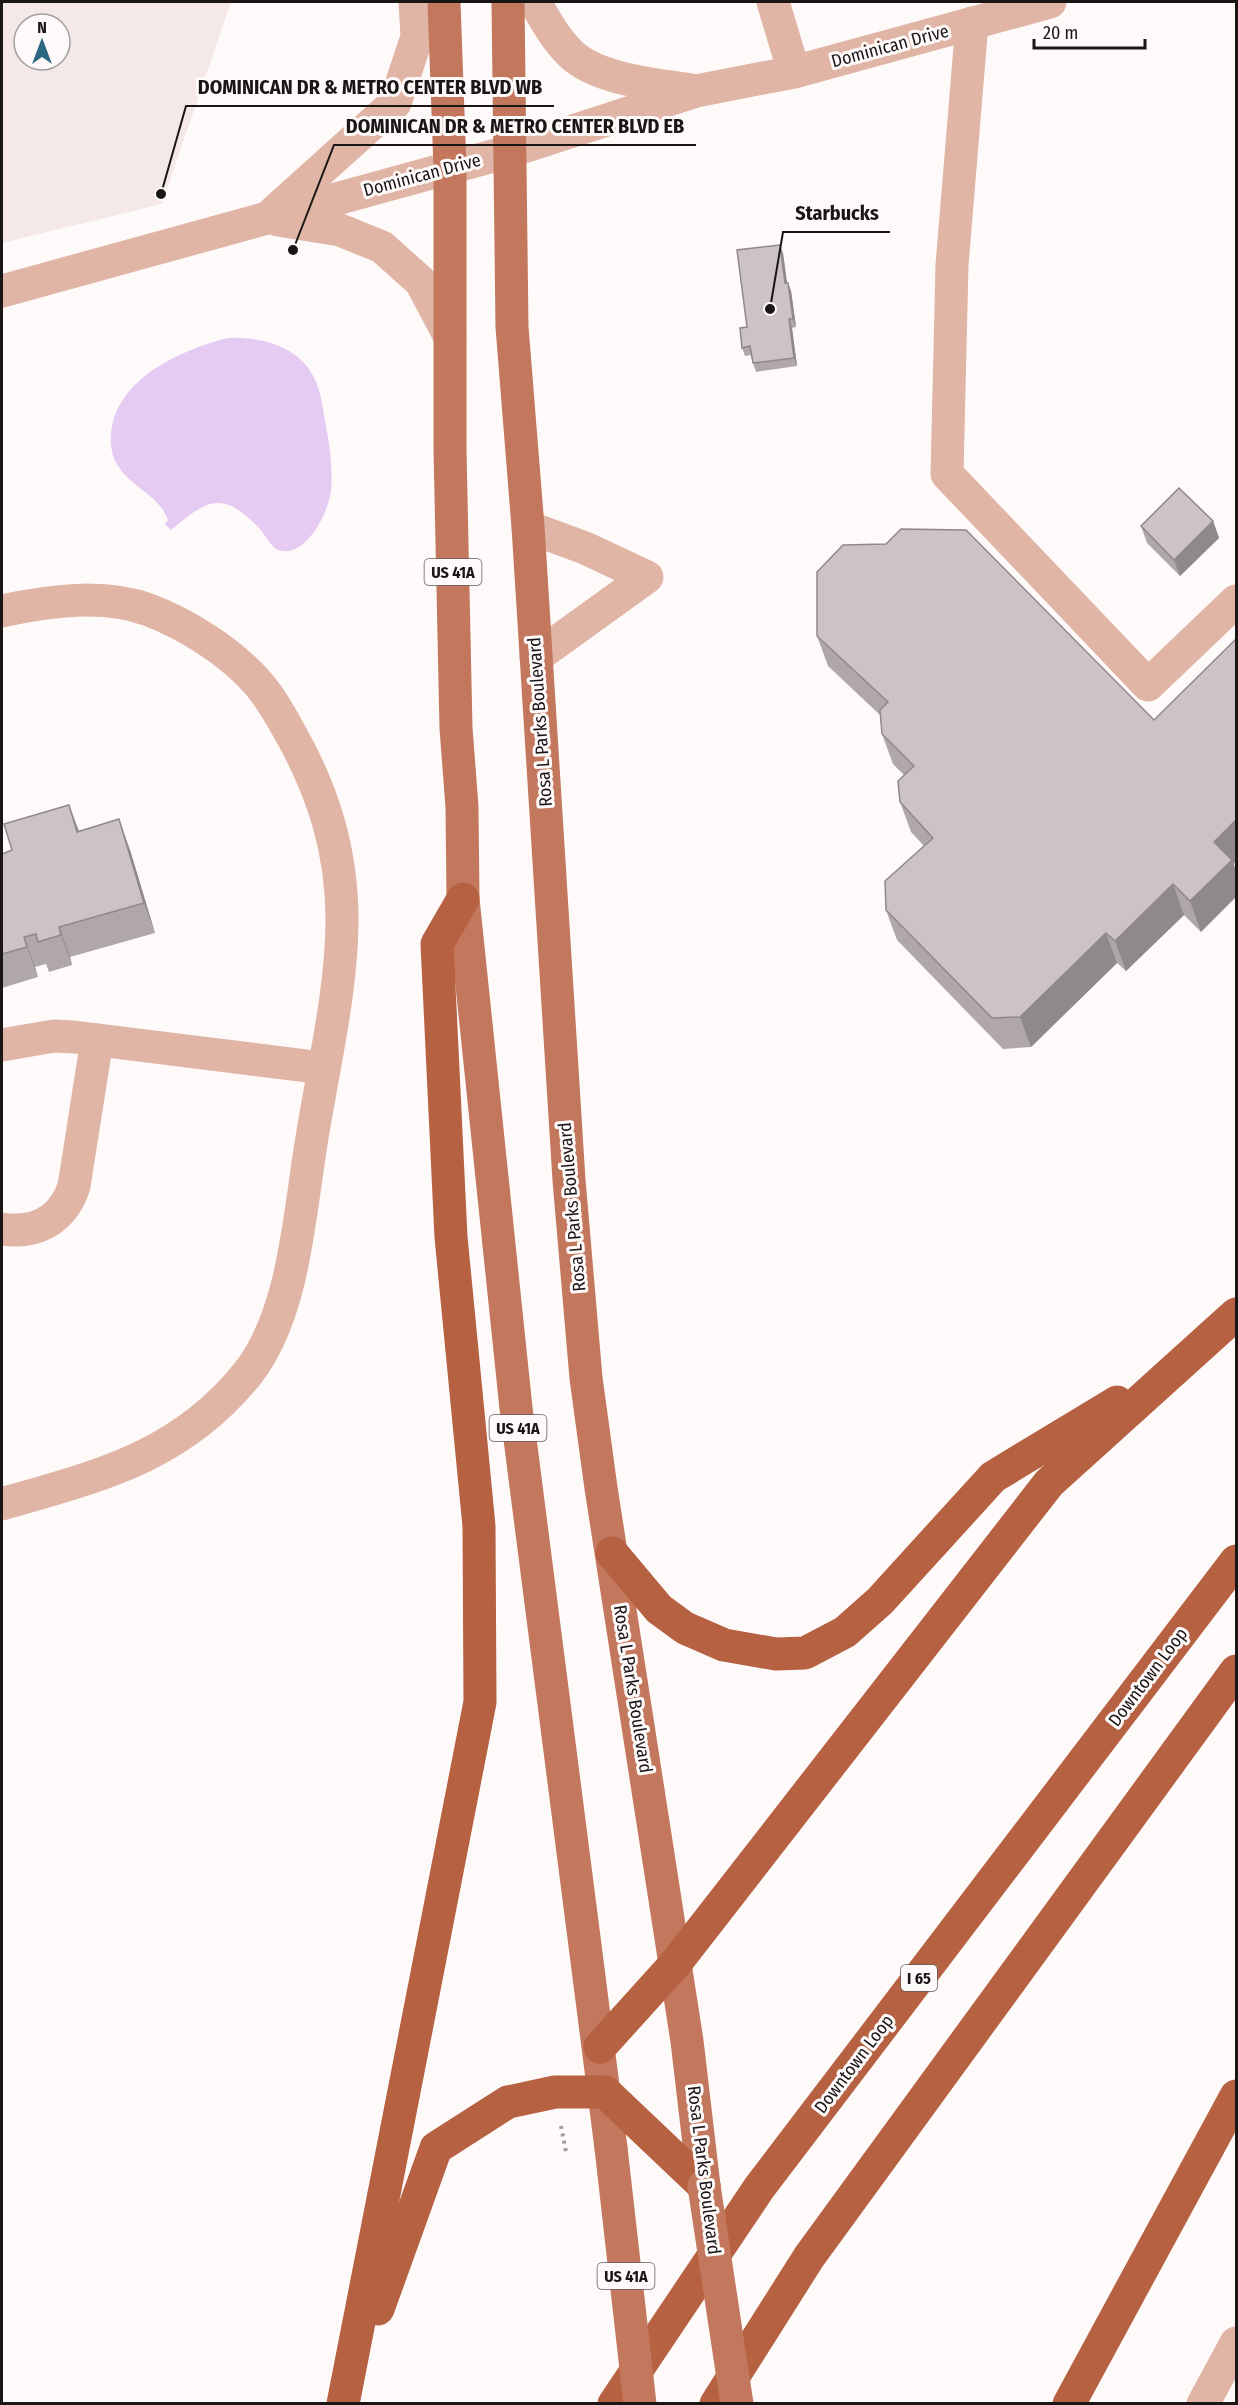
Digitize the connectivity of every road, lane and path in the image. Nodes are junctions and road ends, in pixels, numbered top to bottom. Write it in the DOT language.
graph roads {
  1 [pos="415,2"];
  2 [pos="444,2"];
  3 [pos="508,2"];
  4 [pos="535,2"];
  5 [pos="773,2"];
  6 [pos="1050,2"];
  7 [pos="986,14"];
  8 [pos="794,72"];
  9 [pos="696,91"];
  10 [pos="511,151"];
  11 [pos="450,168"];
  12 [pos="268,218"];
  13 [pos="2,291"];
  14 [pos="450,337"];
  15 [pos="528,527"];
  16 [pos="1236,601"];
  17 [pos="2,611"];
  18 [pos="536,657"];
  19 [pos="463,899"];
  20 [pos="97,1040"];
  21 [pos="2,1045"];
  22 [pos="323,1068"];
  23 [pos="2,1229"];
  24 [pos="1236,1314"];
  25 [pos="1183,1362"];
  26 [pos="2,1504"];
  27 [pos="612,1553"];
  28 [pos="1236,1561"];
  29 [pos="1236,1671"];
  30 [pos="675,1964"];
  31 [pos="600,2047"];
  32 [pos="605,2092"];
  33 [pos="1236,2096"];
  34 [pos="704,2186"];
  35 [pos="1236,2343"];
  36 [pos="343,2403"];
  37 [pos="615,2403"];
  38 [pos="640,2403"];
  39 [pos="716,2403"];
  40 [pos="737,2403"];
  41 [pos="1069,2403"];
  42 [pos="1203,2403"];
  1 -- 12 [label="street"];
  2 -- 11 [label="main road, US 41A"];
  3 -- 10 [label="main road, Rosa L Parks Boulevard"];
  4 -- 9 [label="street"];
  5 -- 8 [label="street"];
  6 -- 7 [label="street, Dominican Drive"];
  7 -- 8 [label="street, Dominican Drive"];
  7 -- 16 [label="street"];
  8 -- 9 [label="street, Dominican Drive"];
  9 -- 10 [label="street, Dominican Drive"];
  10 -- 11 [label="street, Dominican Drive"];
  10 -- 15 [label="main road, Rosa L Parks Boulevard"];
  11 -- 12 [label="street, Dominican Drive"];
  11 -- 14 [label="main road, US 41A"];
  12 -- 13 [label="street, Dominican Drive"];
  12 -- 14 [label="street"];
  14 -- 19 [label="main road, US 41A"];
  15 -- 18 [label="main road, Rosa L Parks Boulevard"];
  15 -- 18 [label="street"];
  17 -- 22 [label="street"];
  18 -- 27 [label="main road, Rosa L Parks Boulevard"];
  19 -- 31 [label="main road, US 41A"];
  19 -- 36 [label="highway"];
  20 -- 21 [label="street"];
  20 -- 22 [label="street"];
  20 -- 23 [label="street"];
  22 -- 26 [label="street"];
  24 -- 25 [label="highway"];
  25 -- 27 [label="highway"];
  25 -- 30 [label="highway"];
  27 -- 30 [label="main road, Rosa L Parks Boulevard"];
  28 -- 37 [label="highway, Downtown Loop / I 65"];
  29 -- 39 [label="highway"];
  30 -- 31 [label="highway"];
  30 -- 34 [label="main road, Rosa L Parks Boulevard"];
  31 -- 32 [label="main road, US 41A"];
  32 -- 34 [label="highway"];
  32 -- 36 [label="highway"];
  32 -- 38 [label="main road, US 41A, bridge"];
  33 -- 41 [label="highway"];
  34 -- 40 [label="main road, Rosa L Parks Boulevard, bridge"];
  35 -- 42 [label="street"];
}
